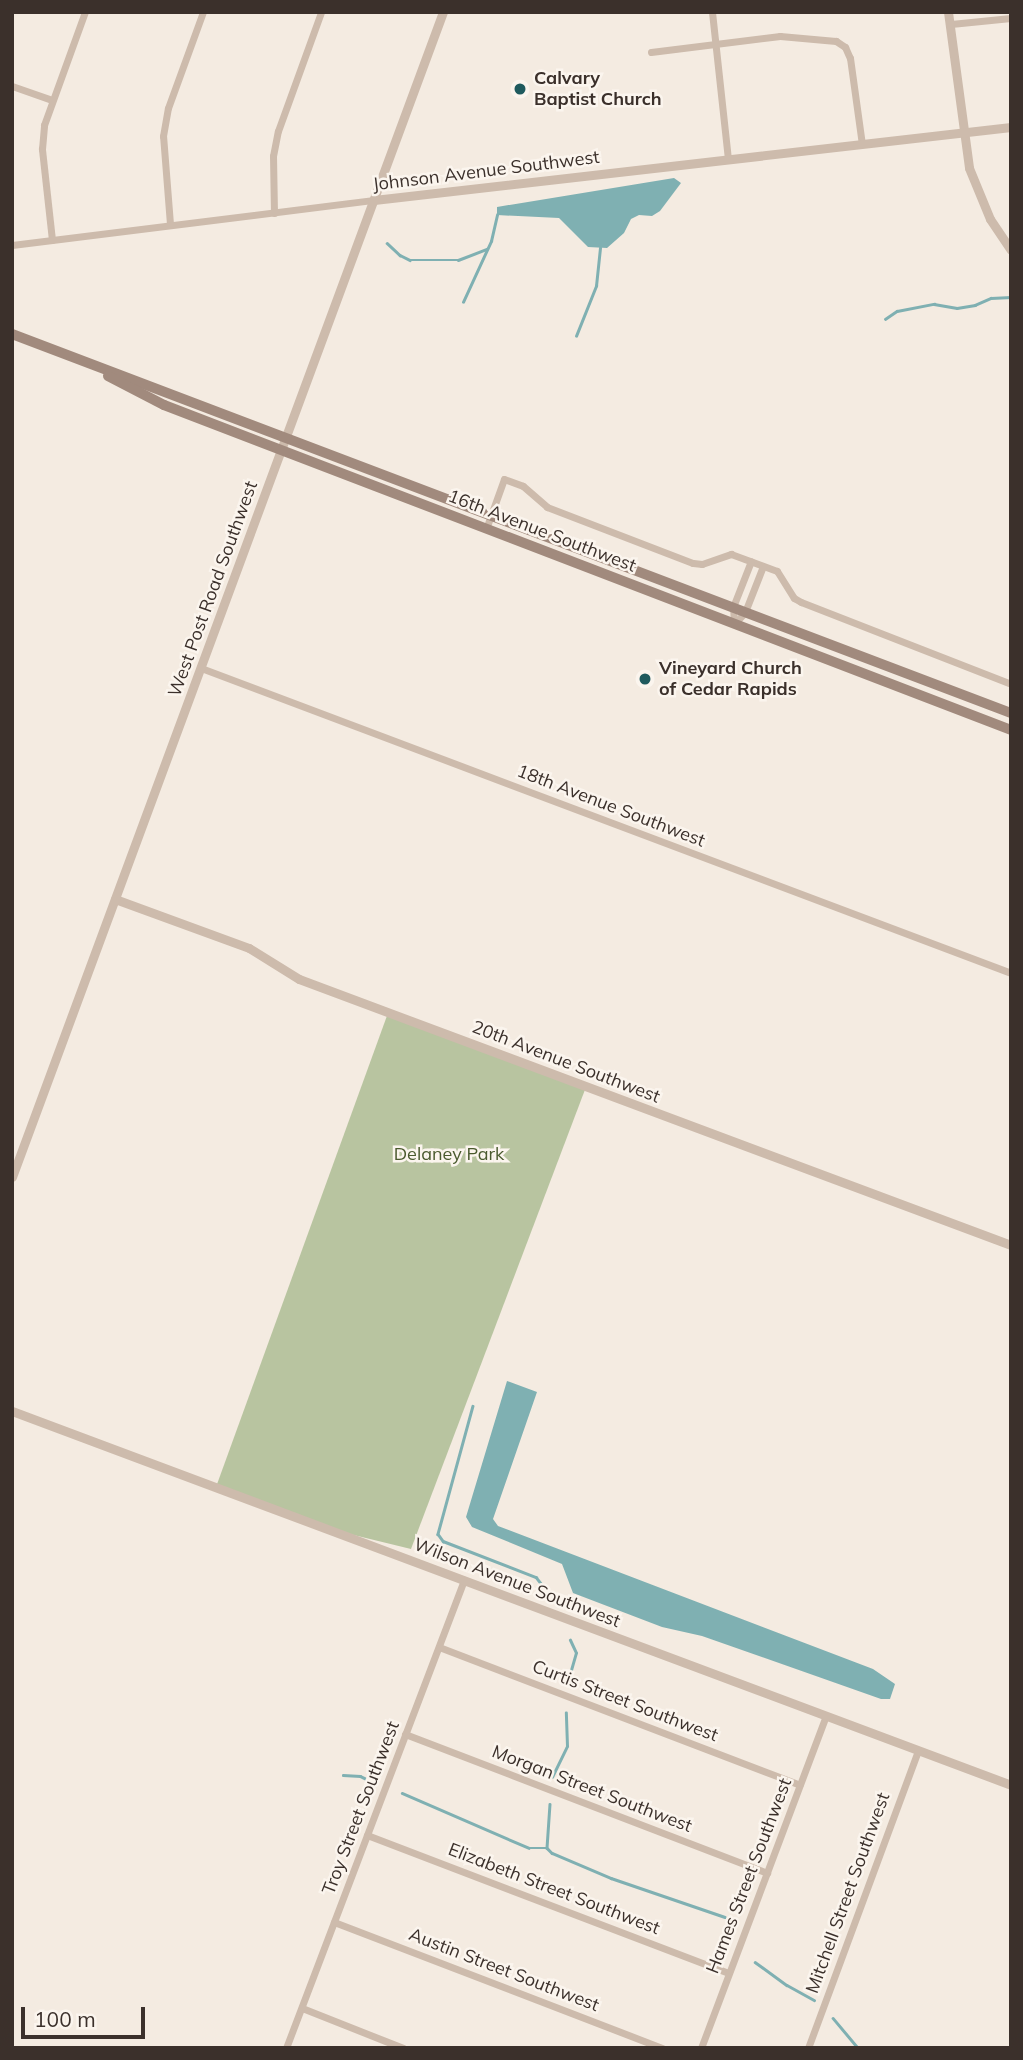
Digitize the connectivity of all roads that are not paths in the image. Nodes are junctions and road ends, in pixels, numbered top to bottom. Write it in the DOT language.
graph roads {
  1 [pos="85,12"];
  2 [pos="203,12"];
  3 [pos="321,12"];
  4 [pos="443,12"];
  5 [pos="712,12"];
  6 [pos="948,12"];
  7 [pos="1011,18"];
  8 [pos="951,24"];
  9 [pos="716,46"];
  10 [pos="651,52"];
  11 [pos="12,86"];
  12 [pos="52,100"];
  13 [pos="1011,127"];
  14 [pos="963,132"];
  15 [pos="862,144"];
  16 [pos="728,159"];
  17 [pos="374,200"];
  18 [pos="274,213"];
  19 [pos="170,225"];
  20 [pos="52,240"];
  21 [pos="12,245"];
  22 [pos="1011,250"];
  23 [pos="12,334"];
  24 [pos="65,354"];
  25 [pos="287,437"];
  26 [pos="282,451"];
  27 [pos="491,515"];
  28 [pos="486,529"];
  29 [pos="751,562"];
  30 [pos="762,566"];
  31 [pos="733,607"];
  32 [pos="745,612"];
  33 [pos="734,624"];
  34 [pos="201,668"];
  35 [pos="1011,684"];
  36 [pos="1011,713"];
  37 [pos="1011,730"];
  38 [pos="115,899"];
  39 [pos="1011,973"];
  40 [pos="12,1177"];
  41 [pos="1011,1245"];
  42 [pos="12,1411"];
  43 [pos="464,1580"];
  44 [pos="439,1647"];
  45 [pos="826,1716"];
  46 [pos="405,1734"];
  47 [pos="918,1750"];
  48 [pos="800,1785"];
  49 [pos="1011,1785"];
  50 [pos="367,1835"];
  51 [pos="767,1873"];
  52 [pos="334,1922"];
  53 [pos="729,1973"];
  54 [pos="302,2008"];
  55 [pos="286,2048"];
  56 [pos="403,2048"];
  57 [pos="663,2048"];
  58 [pos="701,2048"];
  59 [pos="807,2048"];
  1 -- 12 [label="street"];
  2 -- 19 [label="street"];
  3 -- 18 [label="street"];
  4 -- 17 [label="street, West Post Road Southwest"];
  5 -- 9 [label="street"];
  6 -- 8 [label="street"];
  7 -- 8 [label="street"];
  8 -- 14 [label="street"];
  9 -- 10 [label="street"];
  9 -- 15 [label="street"];
  9 -- 16 [label="street"];
  11 -- 12 [label="street"];
  12 -- 20 [label="street"];
  13 -- 14 [label="street, Johnson Avenue Southwest"];
  14 -- 15 [label="street, Johnson Avenue Southwest"];
  14 -- 22 [label="street"];
  15 -- 16 [label="street, Johnson Avenue Southwest"];
  16 -- 17 [label="street, Johnson Avenue Southwest"];
  17 -- 18 [label="street, Johnson Avenue Southwest"];
  17 -- 25 [label="street, West Post Road Southwest"];
  18 -- 19 [label="street, Johnson Avenue Southwest"];
  19 -- 20 [label="street, Johnson Avenue Southwest"];
  20 -- 21 [label="street, Johnson Avenue Southwest"];
  23 -- 24 [label="main road, 16th Avenue Southwest"];
  24 -- 25 [label="main road, 16th Avenue Southwest"];
  24 -- 26 [label="main road, 16th Avenue Southwest"];
  25 -- 26 [label="street, West Post Road Southwest"];
  25 -- 27 [label="main road, 16th Avenue Southwest"];
  26 -- 28 [label="main road, 16th Avenue Southwest"];
  26 -- 34 [label="street, West Post Road Southwest"];
  27 -- 28 [label="street"];
  27 -- 29 [label="street"];
  27 -- 31 [label="main road, 16th Avenue Southwest"];
  28 -- 33 [label="main road, 16th Avenue Southwest"];
  29 -- 30 [label="street"];
  29 -- 31 [label="street"];
  30 -- 32 [label="street"];
  30 -- 35 [label="street"];
  31 -- 32 [label="main road, 16th Avenue Southwest"];
  31 -- 33 [label="street"];
  32 -- 33 [label="street"];
  32 -- 36 [label="main road, 16th Avenue Southwest"];
  33 -- 37 [label="main road, 16th Avenue Southwest"];
  34 -- 38 [label="street, West Post Road Southwest"];
  34 -- 39 [label="street, 18th Avenue Southwest"];
  38 -- 40 [label="street, West Post Road Southwest"];
  38 -- 41 [label="street, 20th Avenue Southwest"];
  42 -- 43 [label="street, Wilson Avenue Southwest"];
  43 -- 44 [label="street, Troy Street Southwest"];
  43 -- 45 [label="street, Wilson Avenue Southwest"];
  44 -- 46 [label="street, Troy Street Southwest"];
  44 -- 48 [label="street, Curtis Street Southwest"];
  45 -- 47 [label="street, Wilson Avenue Southwest"];
  45 -- 48 [label="street, Hames Street Southwest"];
  46 -- 50 [label="street, Troy Street Southwest"];
  46 -- 51 [label="street, Morgan Street Southwest"];
  47 -- 49 [label="street, Wilson Avenue Southwest"];
  47 -- 59 [label="street, Mitchell Street Southwest"];
  48 -- 51 [label="street, Hames Street Southwest"];
  50 -- 52 [label="street, Troy Street Southwest"];
  50 -- 53 [label="street, Elizabeth Street Southwest"];
  51 -- 53 [label="street, Hames Street Southwest"];
  52 -- 54 [label="street, Troy Street Southwest"];
  52 -- 57 [label="street, Austin Street Southwest"];
  53 -- 58 [label="street, Hames Street Southwest"];
  54 -- 55 [label="street, Troy Street Southwest"];
  54 -- 56 [label="street"];
}
